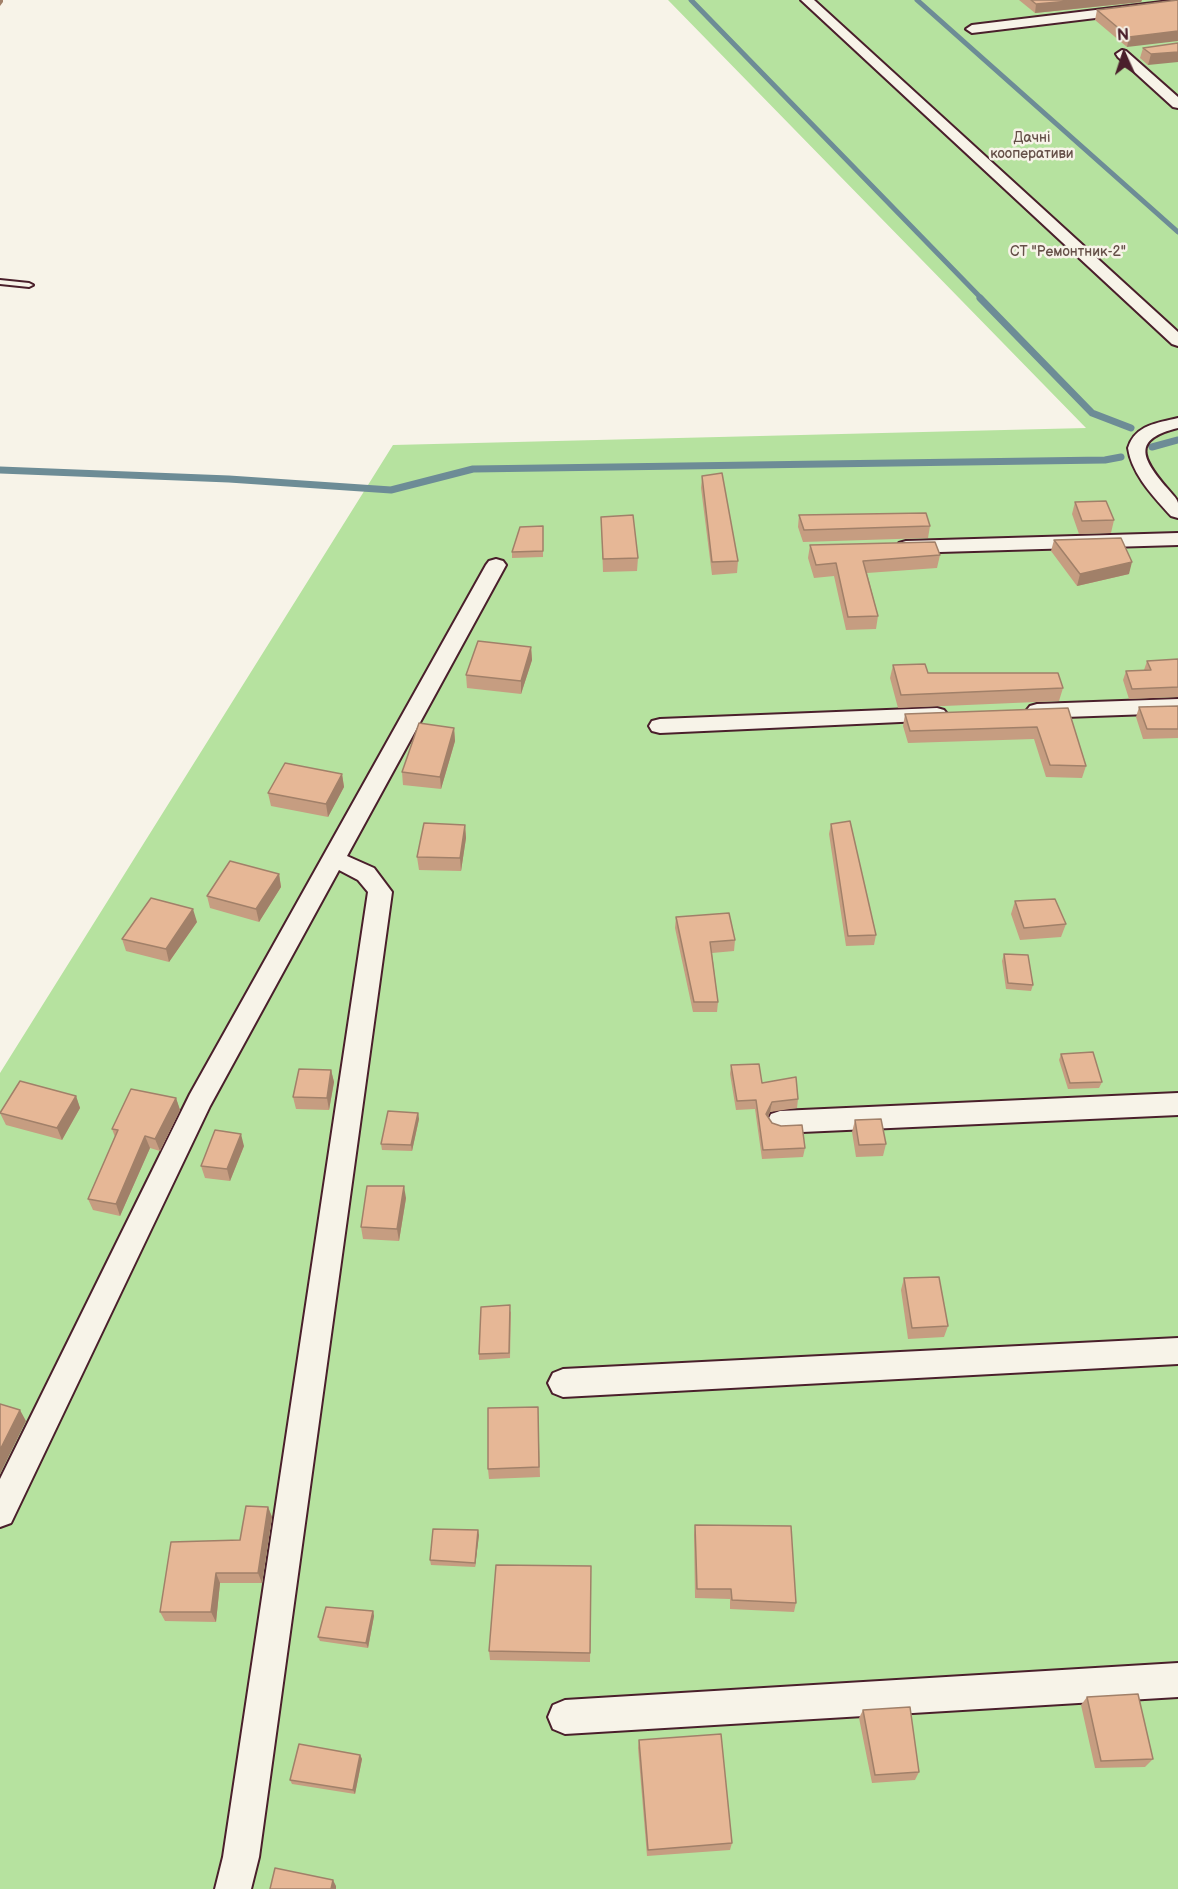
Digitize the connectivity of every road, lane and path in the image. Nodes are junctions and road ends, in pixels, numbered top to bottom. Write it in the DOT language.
graph roads {
  1 [pos="807,0"];
  2 [pos="1178,4"];
  3 [pos="972,29"];
  4 [pos="1144,51"];
  5 [pos="1178,104"];
  6 [pos="0,282"];
  7 [pos="29,285"];
  8 [pos="1178,341"];
  9 [pos="1178,423"];
  10 [pos="1178,512"];
  11 [pos="1178,539"];
  12 [pos="886,548"];
  13 [pos="496,565"];
  14 [pos="1178,706"];
  15 [pos="1013,712"];
  16 [pos="954,714"];
  17 [pos="660,726"];
  18 [pos="333,860"];
  19 [pos="1178,1104"];
  20 [pos="780,1122"];
  21 [pos="1178,1351"];
  22 [pos="563,1383"];
  23 [pos="0,1512"];
  24 [pos="1178,1680"];
  25 [pos="565,1717"];
  26 [pos="233,1889"];
  1 -- 8 [label="street"];
  2 -- 3 [label="street"];
  4 -- 5 [label="street"];
  6 -- 7 [label="lane"];
  9 -- 10 [label="street"];
  11 -- 12 [label="street"];
  13 -- 18 [label="street"];
  14 -- 15 [label="street"];
  16 -- 17 [label="street"];
  18 -- 23 [label="street"];
  18 -- 26 [label="street"];
  19 -- 20 [label="street"];
  21 -- 22 [label="street"];
  24 -- 25 [label="street"];
}
